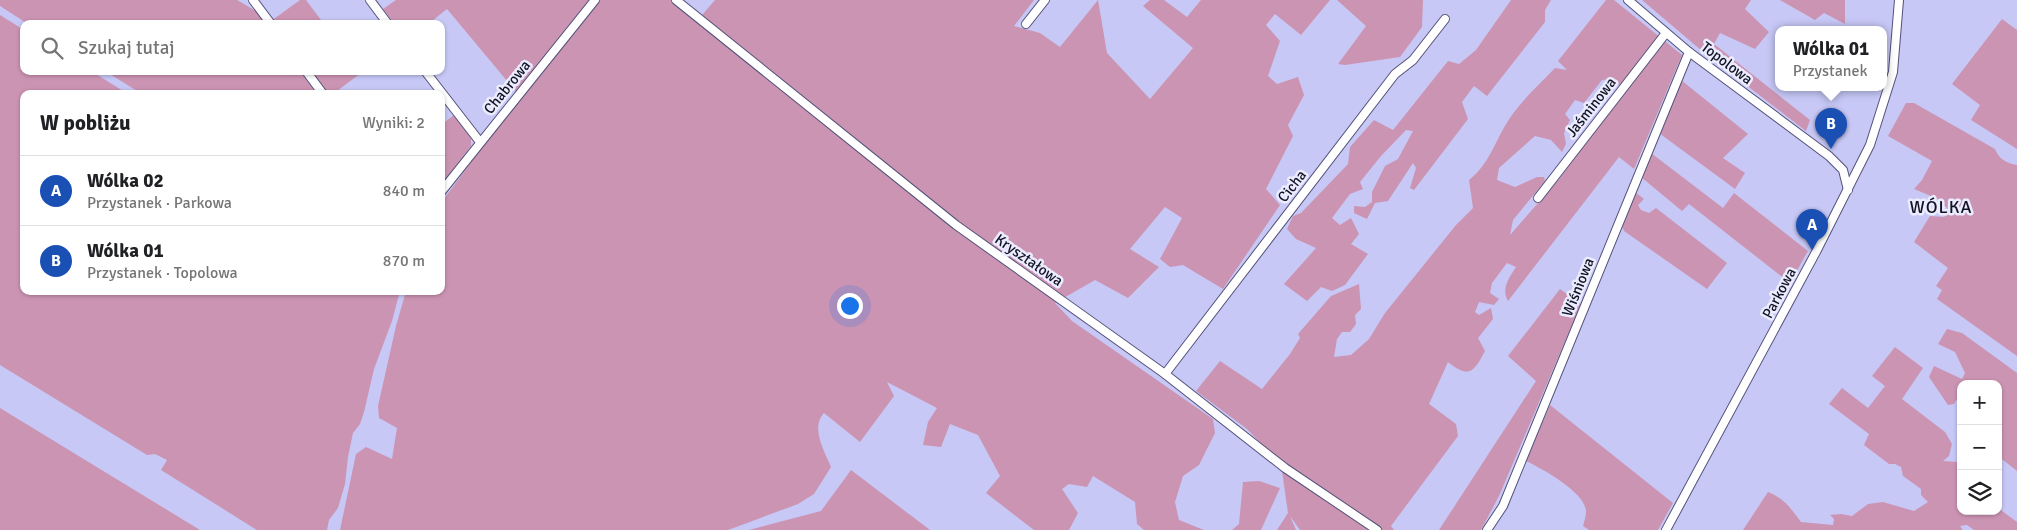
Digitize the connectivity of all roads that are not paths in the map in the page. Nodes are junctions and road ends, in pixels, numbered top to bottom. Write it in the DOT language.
graph roads {
  1 [pos="253,0"];
  2 [pos="370,0"];
  3 [pos="595,0"];
  4 [pos="676,0"];
  5 [pos="1045,0"];
  6 [pos="1628,0"];
  7 [pos="1899,0"];
  8 [pos="1445,18"];
  9 [pos="268,20"];
  10 [pos="385,20"];
  11 [pos="1026,24"];
  12 [pos="1666,33"];
  13 [pos="1689,52"];
  14 [pos="309,75"];
  15 [pos="428,75"];
  16 [pos="320,90"];
  17 [pos="440,90"];
  18 [pos="445,97"];
  19 [pos="480,142"];
  20 [pos="445,187"];
  21 [pos="1848,190"];
  22 [pos="1538,198"];
  23 [pos="1165,374"];
  24 [pos="1376,530"];
  25 [pos="1487,530"];
  26 [pos="1666,530"];
  1 -- 9 [label="street"];
  2 -- 10 [label="street"];
  3 -- 19 [label="street, Chabrowa"];
  4 -- 23 [label="street, Kryształowa"];
  5 -- 11 [label="street"];
  6 -- 12 [label="street, Topolowa"];
  7 -- 21 [label="street, Parkowa"];
  8 -- 23 [label="street, Cicha"];
  12 -- 13 [label="street, Topolowa"];
  12 -- 22 [label="street, Jaśminowa"];
  13 -- 21 [label="street, Topolowa"];
  13 -- 25 [label="street, Wiśniowa"];
  14 -- 16 [label="street"];
  15 -- 17 [label="street"];
  18 -- 19 [label="street"];
  19 -- 20 [label="street, Chabrowa"];
  21 -- 26 [label="street, Parkowa"];
  23 -- 24 [label="street, Kryształowa"];
}
